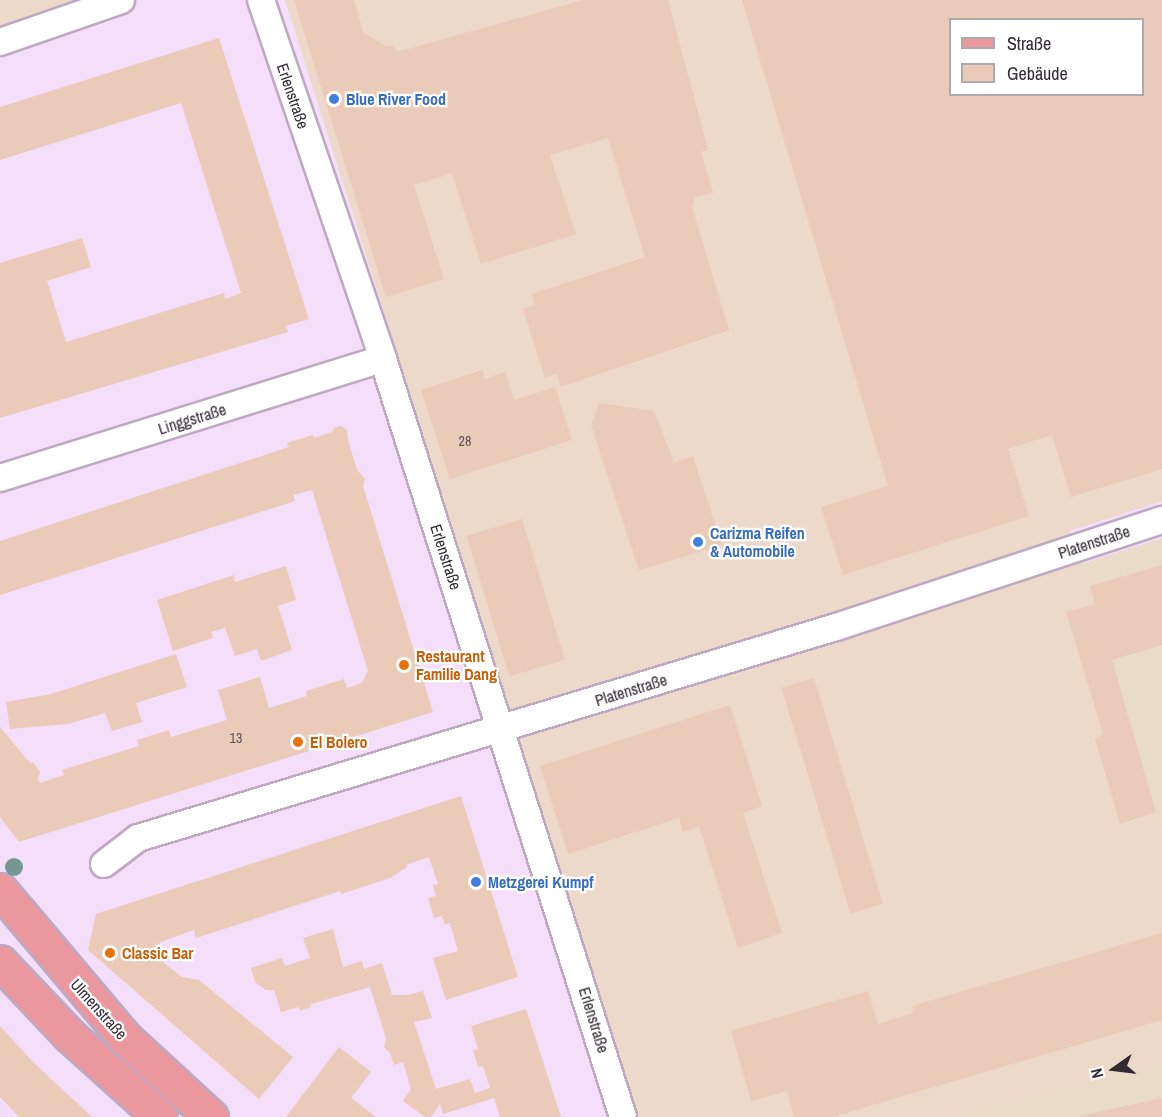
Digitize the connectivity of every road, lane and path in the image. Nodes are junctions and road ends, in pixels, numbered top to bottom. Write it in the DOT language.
graph roads {
  1 [pos="121,0"];
  2 [pos="261,0"];
  3 [pos="0,42"];
  4 [pos="383,359"];
  5 [pos="0,478"];
  6 [pos="1162,520"];
  7 [pos="502,729"];
  8 [pos="104,864"];
  9 [pos="0,890"];
  10 [pos="0,962"];
  11 [pos="160,1117"];
  12 [pos="211,1117"];
  13 [pos="623,1117"];
  1 -- 3 [label="street"];
  2 -- 4 [label="street, Erlenstraße"];
  4 -- 5 [label="street, Linggstraße"];
  4 -- 7 [label="street, Erlenstraße"];
  6 -- 7 [label="street, Platenstraße"];
  7 -- 8 [label="street, Platenstraße"];
  7 -- 13 [label="street, Erlenstraße"];
  9 -- 12 [label="main road, Ulmenstraße"];
  10 -- 11 [label="main road"];
}
